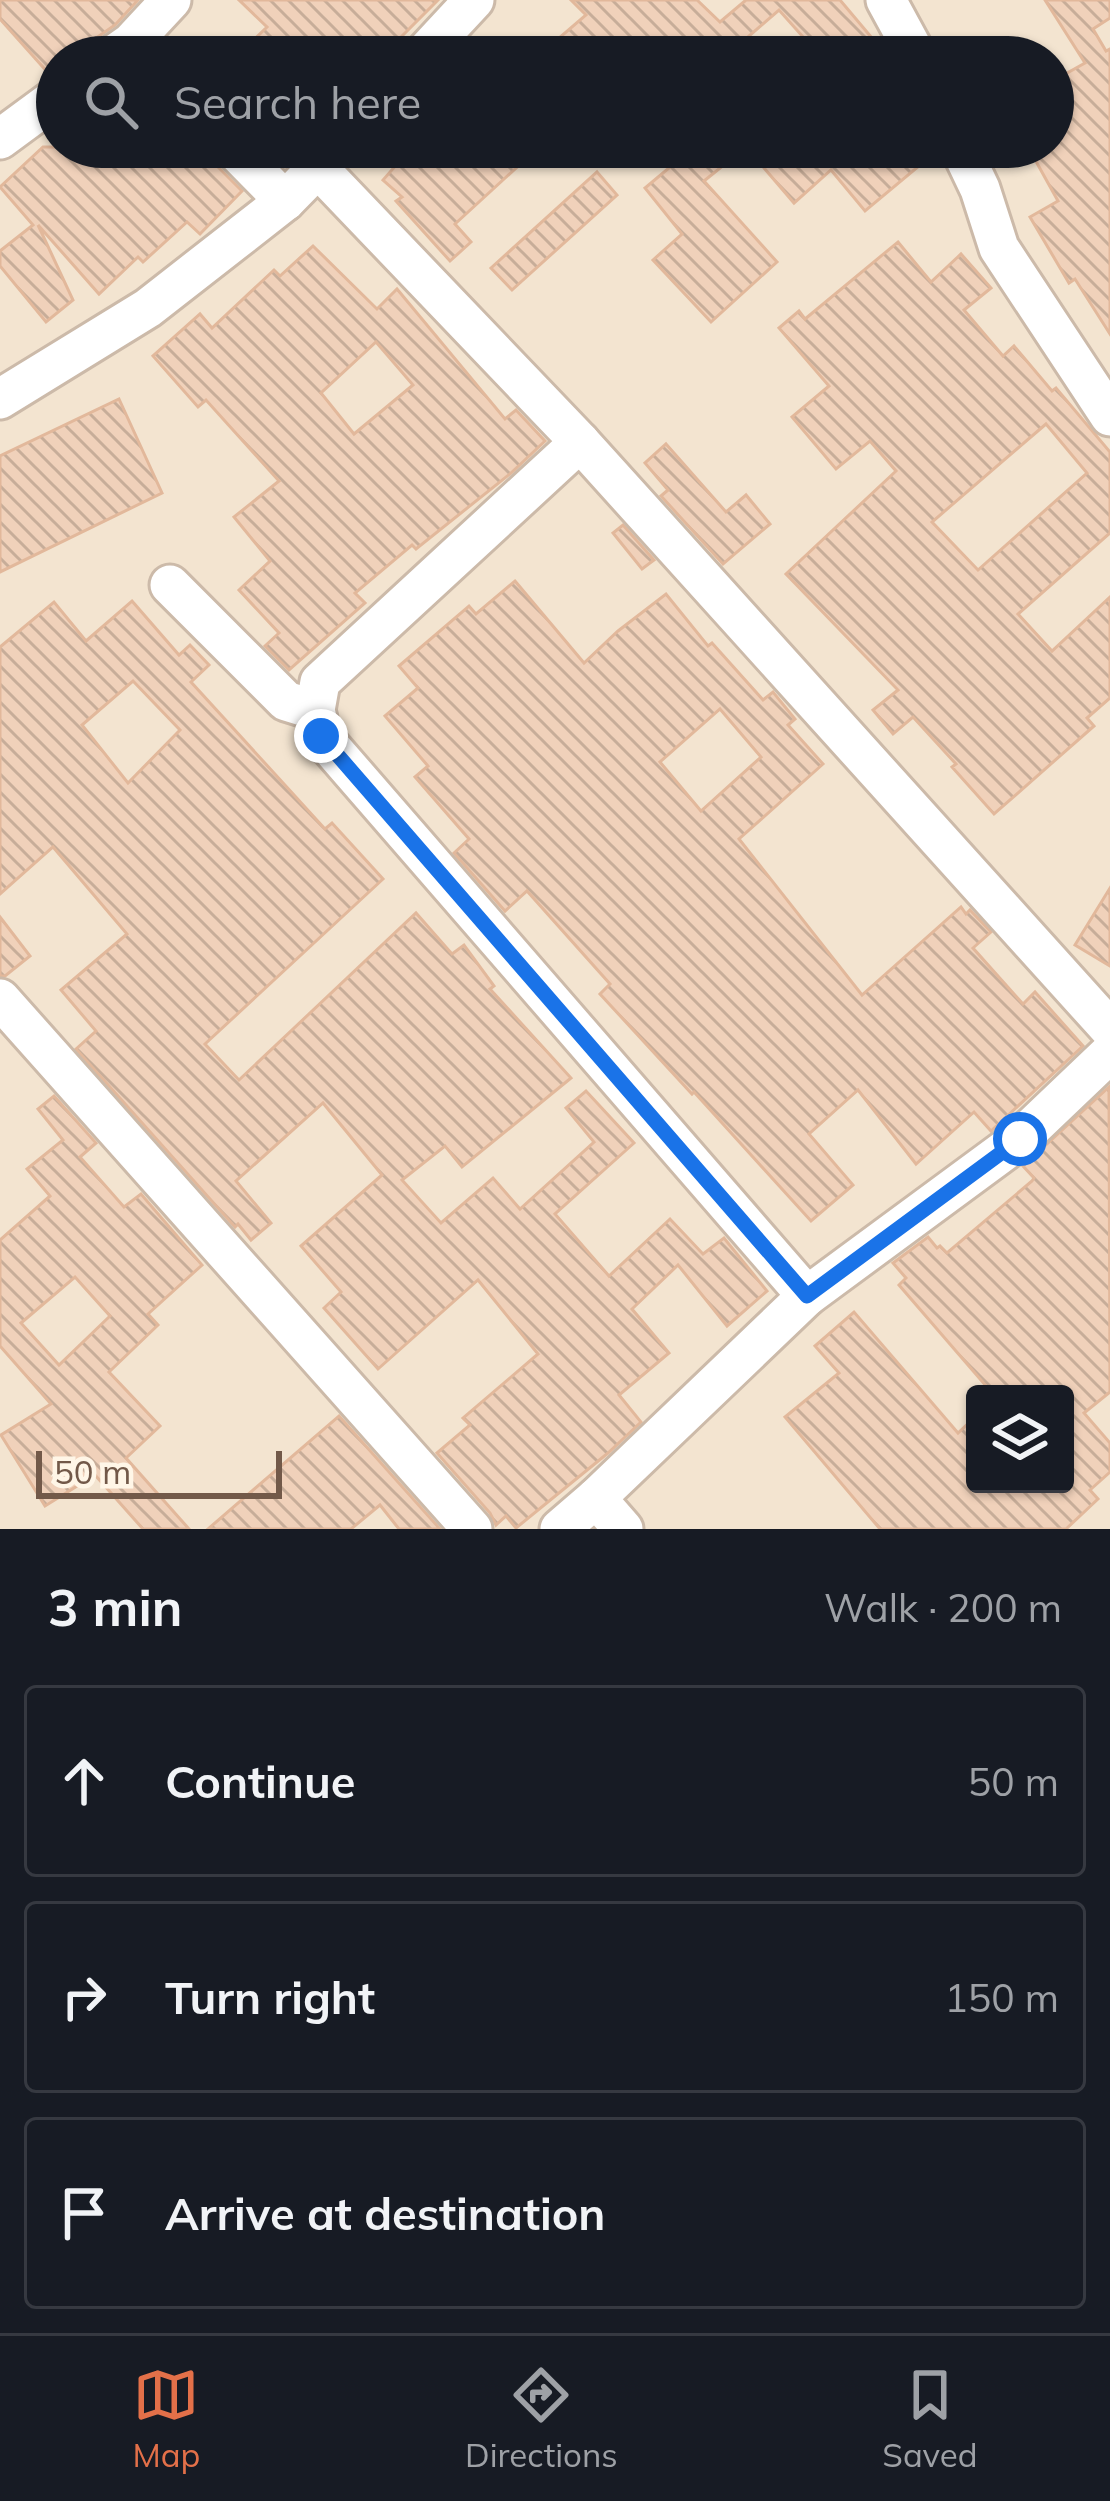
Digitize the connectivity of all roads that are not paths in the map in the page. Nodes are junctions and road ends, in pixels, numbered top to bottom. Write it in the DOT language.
graph roads {
  1 [pos="171,0"];
  2 [pos="474,0"];
  3 [pos="886,0"];
  4 [pos="142,36"];
  5 [pos="441,36"];
  6 [pos="905,36"];
  7 [pos="36,112"];
  8 [pos="0,139"];
  9 [pos="253,168"];
  10 [pos="318,168"];
  11 [pos="337,168"];
  12 [pos="970,168"];
  13 [pos="285,201"];
  14 [pos="0,398"];
  15 [pos="1110,416"];
  16 [pos="580,442"];
  17 [pos="170,585"];
  18 [pos="315,710"];
  19 [pos="0,999"];
  20 [pos="1110,1029"];
  21 [pos="1110,1052"];
  22 [pos="807,1296"];
  23 [pos="596,1498"];
  24 [pos="472,1529"];
  25 [pos="560,1529"];
  26 [pos="623,1529"];
  1 -- 4 [label="street"];
  2 -- 5 [label="street"];
  3 -- 6 [label="street"];
  7 -- 8 [label="street"];
  9 -- 13 [label="street"];
  10 -- 13 [label="street"];
  11 -- 16 [label="street"];
  12 -- 15 [label="street"];
  13 -- 14 [label="street"];
  16 -- 18 [label="street"];
  16 -- 20 [label="street"];
  17 -- 18 [label="street"];
  18 -- 22 [label="street"];
  19 -- 24 [label="street"];
  21 -- 22 [label="street"];
  22 -- 23 [label="street"];
  23 -- 25 [label="street"];
  23 -- 26 [label="street"];
}
